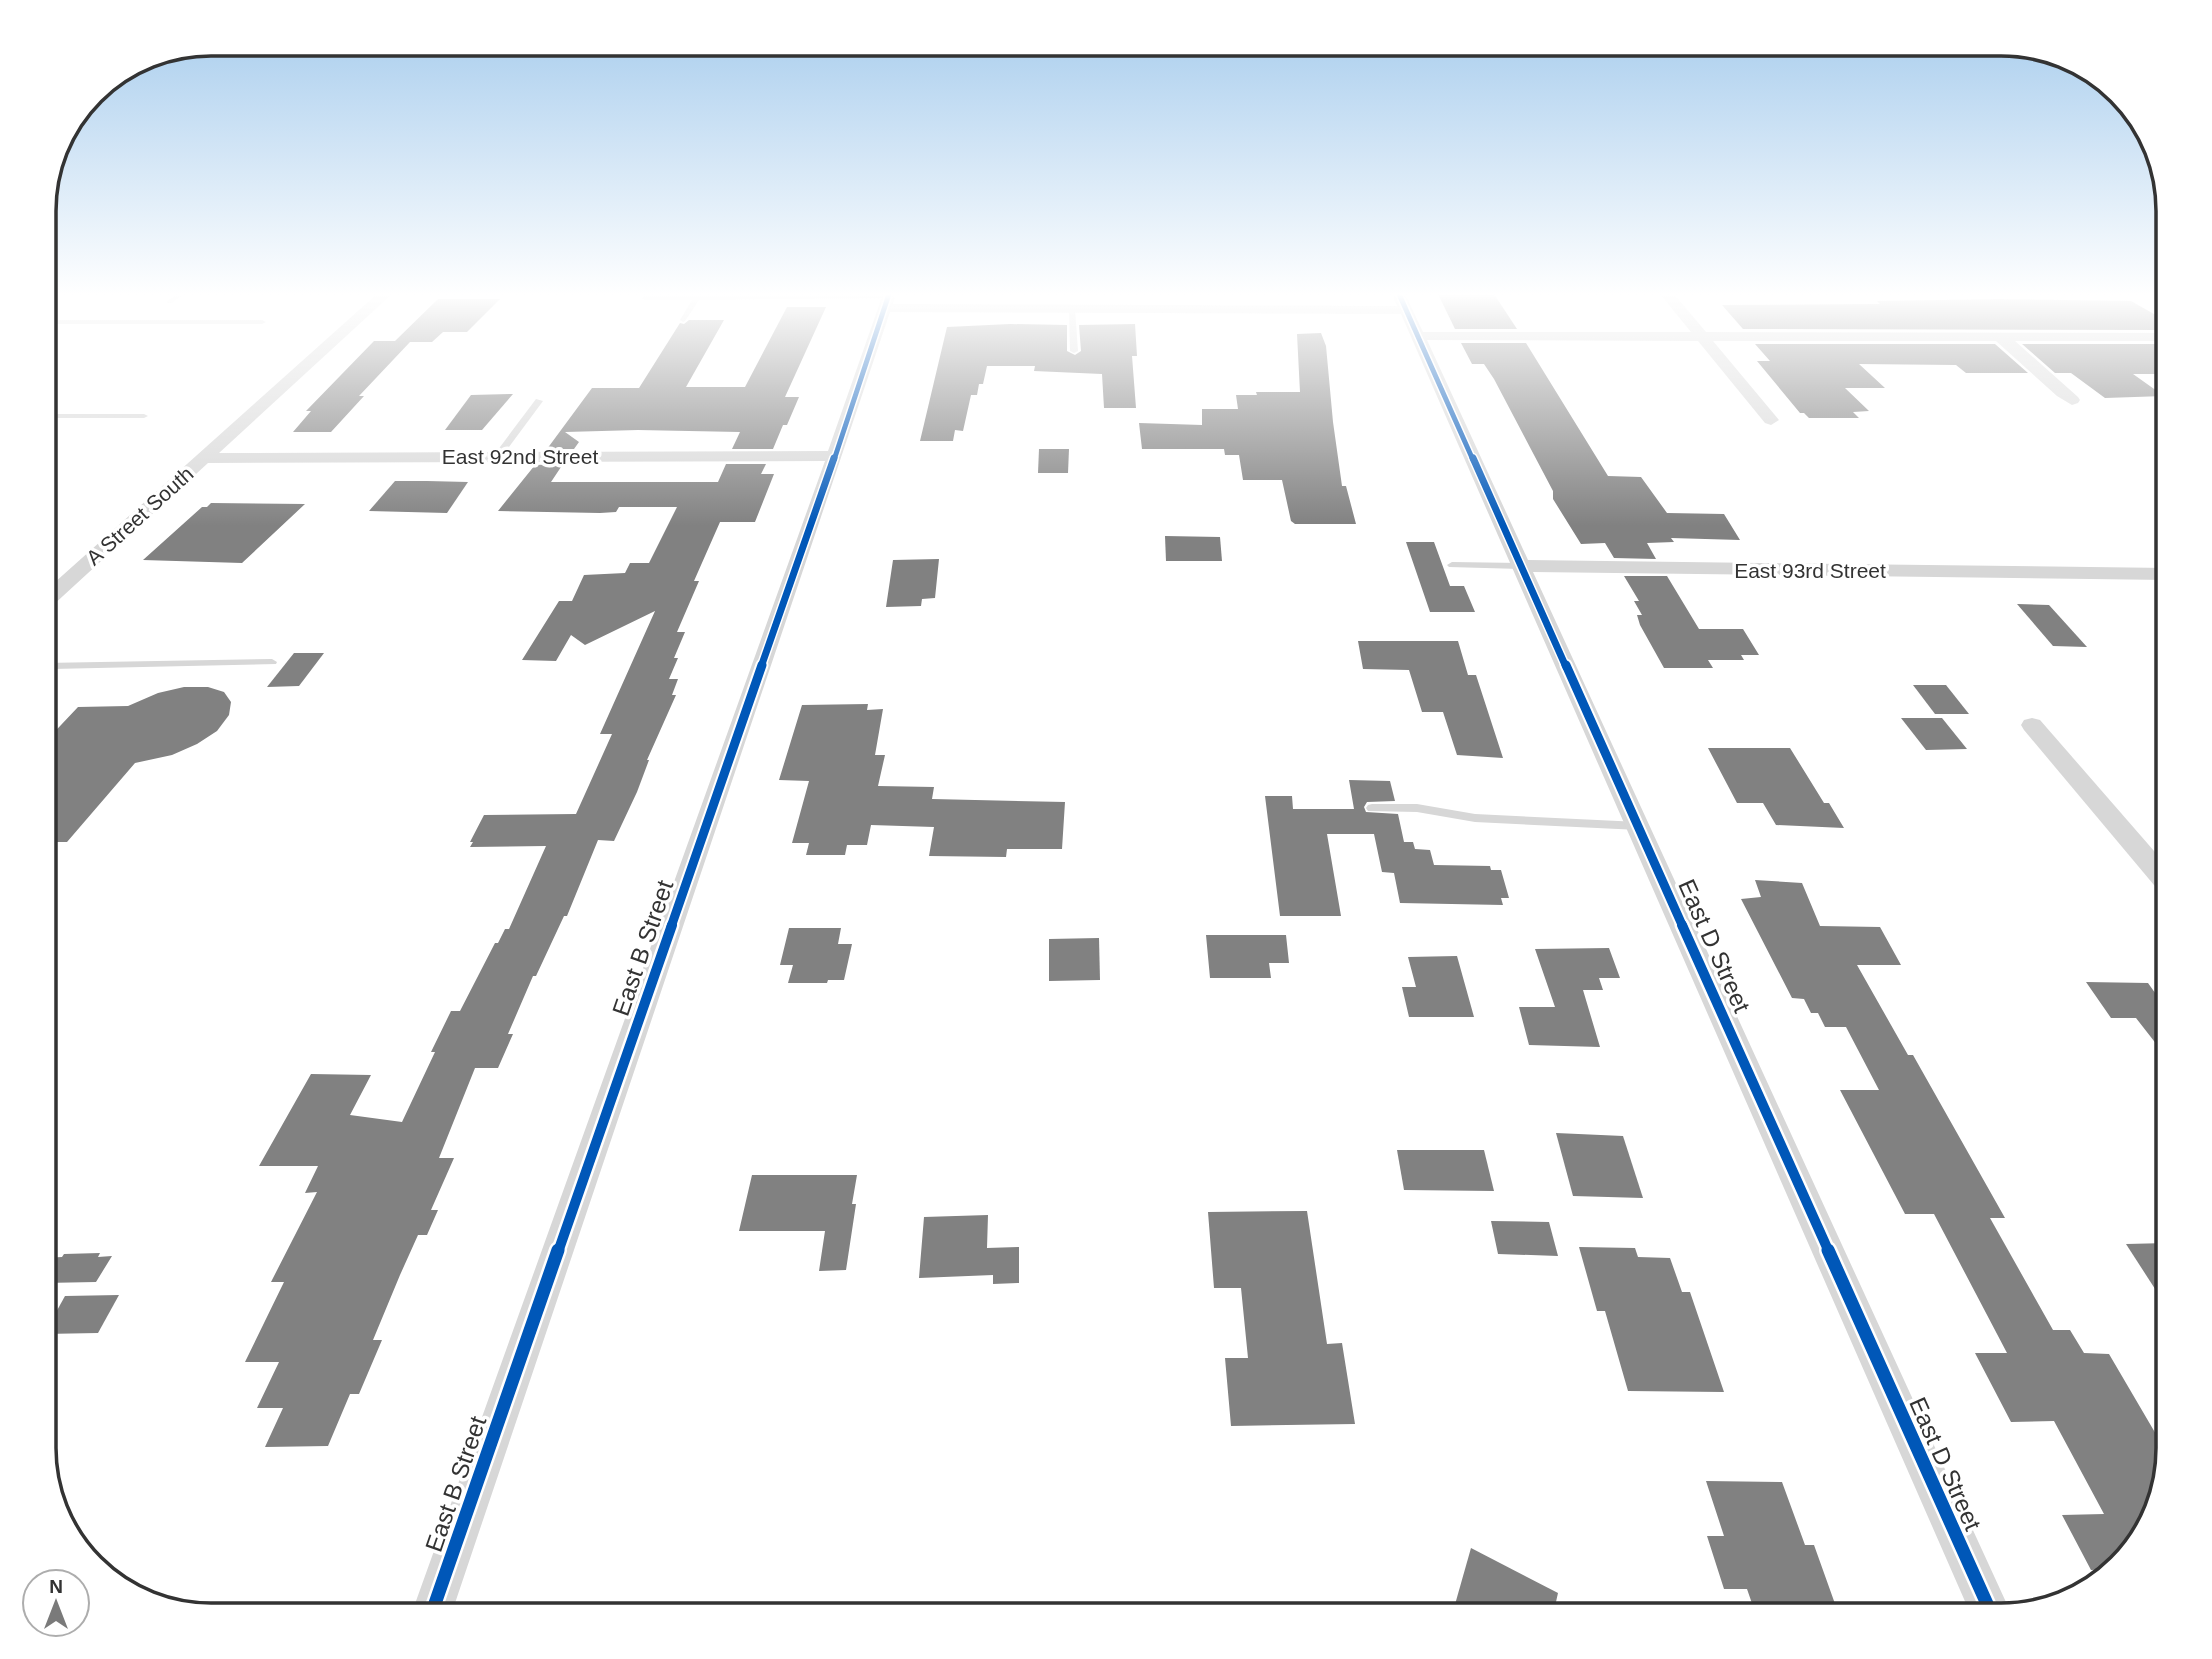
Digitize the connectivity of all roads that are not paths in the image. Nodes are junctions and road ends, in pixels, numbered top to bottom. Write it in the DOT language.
graph roads {
  1 [pos="300,371"];
  2 [pos="863,371"];
  3 [pos="1433,371"];
  4 [pos="1732,371"];
  5 [pos="2042,371"];
  6 [pos="2072,400"];
  7 [pos="539,401"];
  8 [pos="56,416"];
  9 [pos="144,416"];
  10 [pos="1771,420"];
  11 [pos="835,456"];
  12 [pos="497,457"];
  13 [pos="204,458"];
  14 [pos="1452,565"];
  15 [pos="1521,566"];
  16 [pos="2156,574"];
  17 [pos="56,592"];
  18 [pos="272,662"];
  19 [pos="56,668"];
  20 [pos="2032,725"];
  21 [pos="1372,808"];
  22 [pos="1639,827"];
  23 [pos="2156,870"];
  24 [pos="435,1603"];
  25 [pos="1987,1603"];
  1 -- 13 [label="street, A Street South"];
  2 -- 11 [label="street, East B Street"];
  3 -- 15 [label="street, East D Street"];
  4 -- 10 [label="street"];
  5 -- 6 [label="street"];
  7 -- 12 [label="lane"];
  8 -- 9 [label="lane"];
  11 -- 12 [label="street, East 92nd Street"];
  11 -- 24 [label="street, East B Street"];
  12 -- 13 [label="street, East 92nd Street"];
  13 -- 17 [label="street, A Street South"];
  14 -- 15 [label="lane, East 93rd Street"];
  15 -- 16 [label="street, East 93rd Street"];
  15 -- 22 [label="street, East D Street"];
  18 -- 19 [label="lane"];
  20 -- 23 [label="street"];
  21 -- 22 [label="lane"];
  22 -- 25 [label="street, East D Street"];
}
